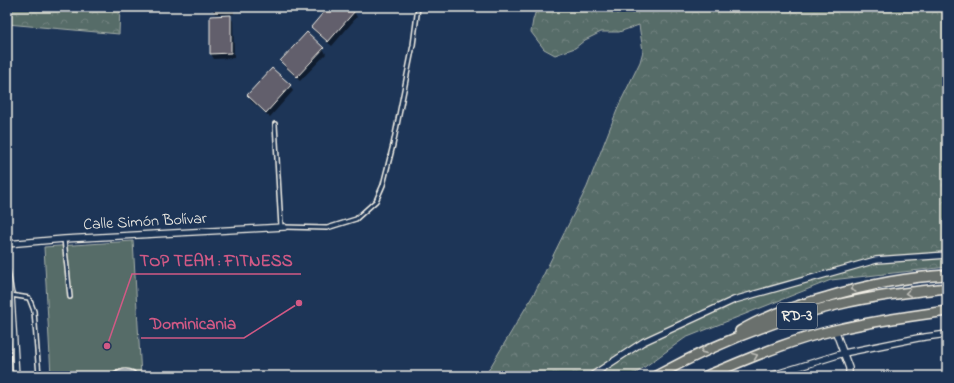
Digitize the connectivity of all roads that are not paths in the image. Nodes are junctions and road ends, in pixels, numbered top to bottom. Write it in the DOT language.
graph roads {
  1 [pos="418,7"];
  2 [pos="275,124"];
  3 [pos="282,227"];
  4 [pos="64,239"];
  5 [pos="7,244"];
  6 [pos="947,255"];
  7 [pos="7,272"];
  8 [pos="947,274"];
  9 [pos="947,288"];
  10 [pos="10,295"];
  11 [pos="70,297"];
  12 [pos="947,311"];
  13 [pos="835,330"];
  14 [pos="10,332"];
  15 [pos="947,334"];
  16 [pos="725,342"];
  17 [pos="844,353"];
  18 [pos="16,376"];
  19 [pos="39,376"];
  20 [pos="114,376"];
  21 [pos="134,376"];
  22 [pos="591,376"];
  23 [pos="656,376"];
  24 [pos="706,376"];
  25 [pos="770,376"];
  26 [pos="849,376"];
  1 -- 3 [label="lane"];
  2 -- 3 [label="lane"];
  3 -- 4 [label="street, Calle Simón Bolívar"];
  4 -- 5 [label="street, Calle Simón Bolívar"];
  4 -- 11 [label="lane"];
  6 -- 22 [label="street"];
  7 -- 10 [label="street"];
  8 -- 16 [label="highway, one-way"];
  9 -- 16 [label="highway, RD-3, one-way"];
  10 -- 14 [label="street"];
  10 -- 19 [label="lane"];
  12 -- 13 [label="highway, RD-3"];
  13 -- 17 [label="street"];
  24 -- 13 [label="highway, RD-3, one-way"];
  14 -- 18 [label="street"];
  15 -- 17 [label="street"];
  16 -- 23 [label="highway, RD-3, one-way"];
  17 -- 25 [label="street"];
  17 -- 26 [label="street"];
  20 -- 21 [label="lane"];
}
